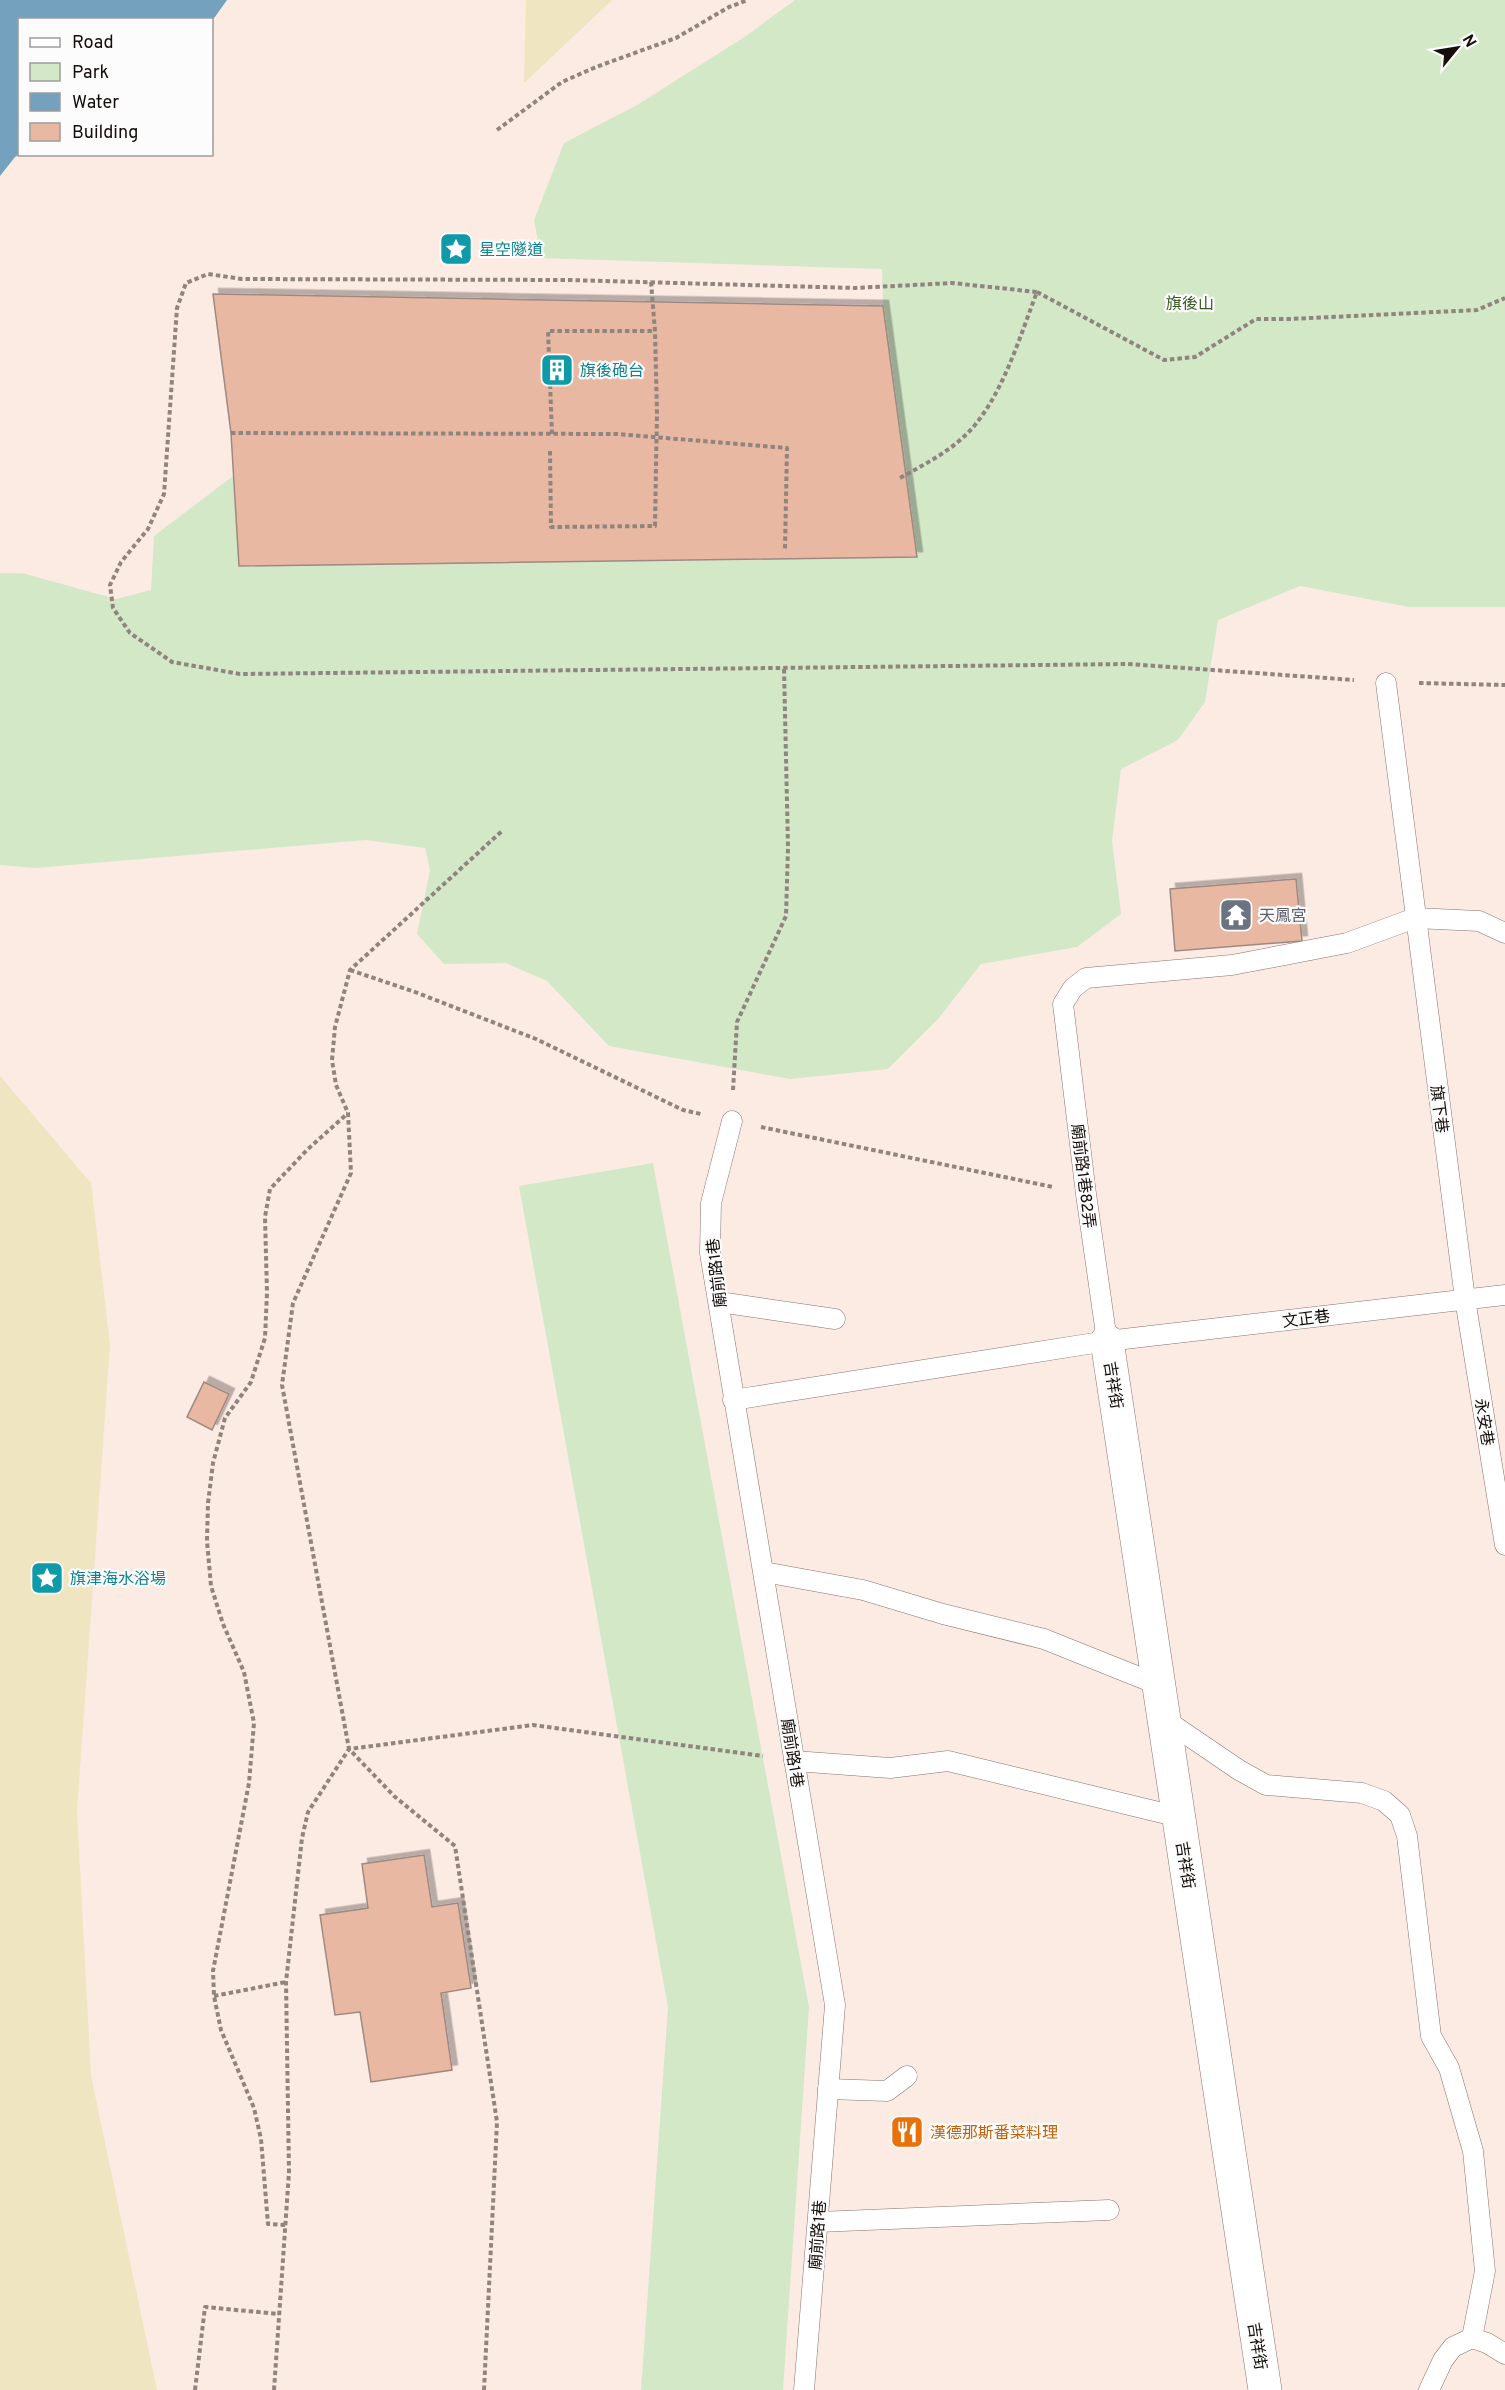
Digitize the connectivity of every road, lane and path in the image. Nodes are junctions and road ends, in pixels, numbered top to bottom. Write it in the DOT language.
graph roads {
  1 [pos="748,0"];
  2 [pos="497,130"];
  3 [pos="651,282"];
  4 [pos="1037,292"];
  5 [pos="1505,297"];
  6 [pos="656,331"];
  7 [pos="231,433"];
  8 [pos="552,434"];
  9 [pos="550,451"];
  10 [pos="900,478"];
  11 [pos="785,549"];
  12 [pos="784,668"];
  13 [pos="1386,683"];
  14 [pos="1505,686"];
  15 [pos="503,830"];
  16 [pos="1415,918"];
  17 [pos="1505,933"];
  18 [pos="350,970"];
  19 [pos="348,1113"];
  20 [pos="732,1121"];
  21 [pos="1086,1194"];
  22 [pos="1505,1295"];
  23 [pos="1465,1299"];
  24 [pos="719,1302"];
  25 [pos="835,1319"];
  26 [pos="1107,1341"];
  27 [pos="733,1400"];
  28 [pos="1505,1545"];
  29 [pos="764,1572"];
  30 [pos="1159,1685"];
  31 [pos="1164,1719"];
  32 [pos="349,1749"];
  33 [pos="794,1761"];
  34 [pos="1179,1817"];
  35 [pos="286,1982"];
  36 [pos="214,1996"];
  37 [pos="907,2076"];
  38 [pos="828,2089"];
  39 [pos="1109,2210"];
  40 [pos="818,2222"];
  41 [pos="285,2225"];
  42 [pos="279,2314"];
  43 [pos="1472,2338"];
  44 [pos="1505,2354"];
  45 [pos="195,2390"];
  46 [pos="274,2390"];
  47 [pos="484,2390"];
  48 [pos="804,2390"];
  49 [pos="1265,2390"];
  50 [pos="1429,2390"];
  1 -- 2 [label="path"];
  3 -- 4 [label="path"];
  3 -- 6 [label="path"];
  3 -- 12 [label="path"];
  4 -- 5 [label="path"];
  4 -- 10 [label="path"];
  6 -- 8 [label="path"];
  6 -- 9 [label="path, bridge"];
  7 -- 8 [label="path"];
  8 -- 11 [label="path"];
  12 -- 13 [label="path"];
  12 -- 20 [label="path"];
  13 -- 14 [label="path"];
  13 -- 16 [label="lane, 旗下巷"];
  15 -- 18 [label="path"];
  16 -- 17 [label="lane"];
  16 -- 21 [label="lane, 廟前路1巷82弄"];
  16 -- 23 [label="lane, 旗下巷"];
  18 -- 19 [label="path"];
  18 -- 20 [label="path"];
  19 -- 32 [label="path"];
  19 -- 36 [label="path"];
  20 -- 21 [label="path"];
  20 -- 24 [label="lane, 廟前路1巷"];
  21 -- 26 [label="lane, 廟前路1巷82弄"];
  22 -- 23 [label="lane, 文正巷"];
  23 -- 26 [label="lane, 文正巷"];
  23 -- 28 [label="lane, 永安巷"];
  24 -- 25 [label="lane"];
  24 -- 27 [label="lane, 廟前路1巷"];
  26 -- 27 [label="lane"];
  26 -- 30 [label="street, 吉祥街"];
  27 -- 29 [label="lane, 廟前路1巷"];
  29 -- 30 [label="lane"];
  29 -- 33 [label="lane, 廟前路1巷"];
  30 -- 31 [label="street, 吉祥街"];
  31 -- 34 [label="street, 吉祥街"];
  31 -- 43 [label="lane"];
  32 -- 33 [label="path"];
  32 -- 35 [label="path"];
  32 -- 47 [label="path"];
  33 -- 34 [label="lane"];
  33 -- 38 [label="lane, 廟前路1巷"];
  34 -- 49 [label="street, 吉祥街"];
  35 -- 36 [label="path"];
  35 -- 41 [label="path"];
  36 -- 41 [label="path"];
  37 -- 38 [label="lane"];
  38 -- 40 [label="lane, 廟前路1巷"];
  39 -- 40 [label="lane"];
  40 -- 48 [label="lane, 廟前路1巷"];
  41 -- 42 [label="path"];
  42 -- 45 [label="path"];
  42 -- 46 [label="path"];
  43 -- 44 [label="lane"];
  43 -- 50 [label="lane"];
}
